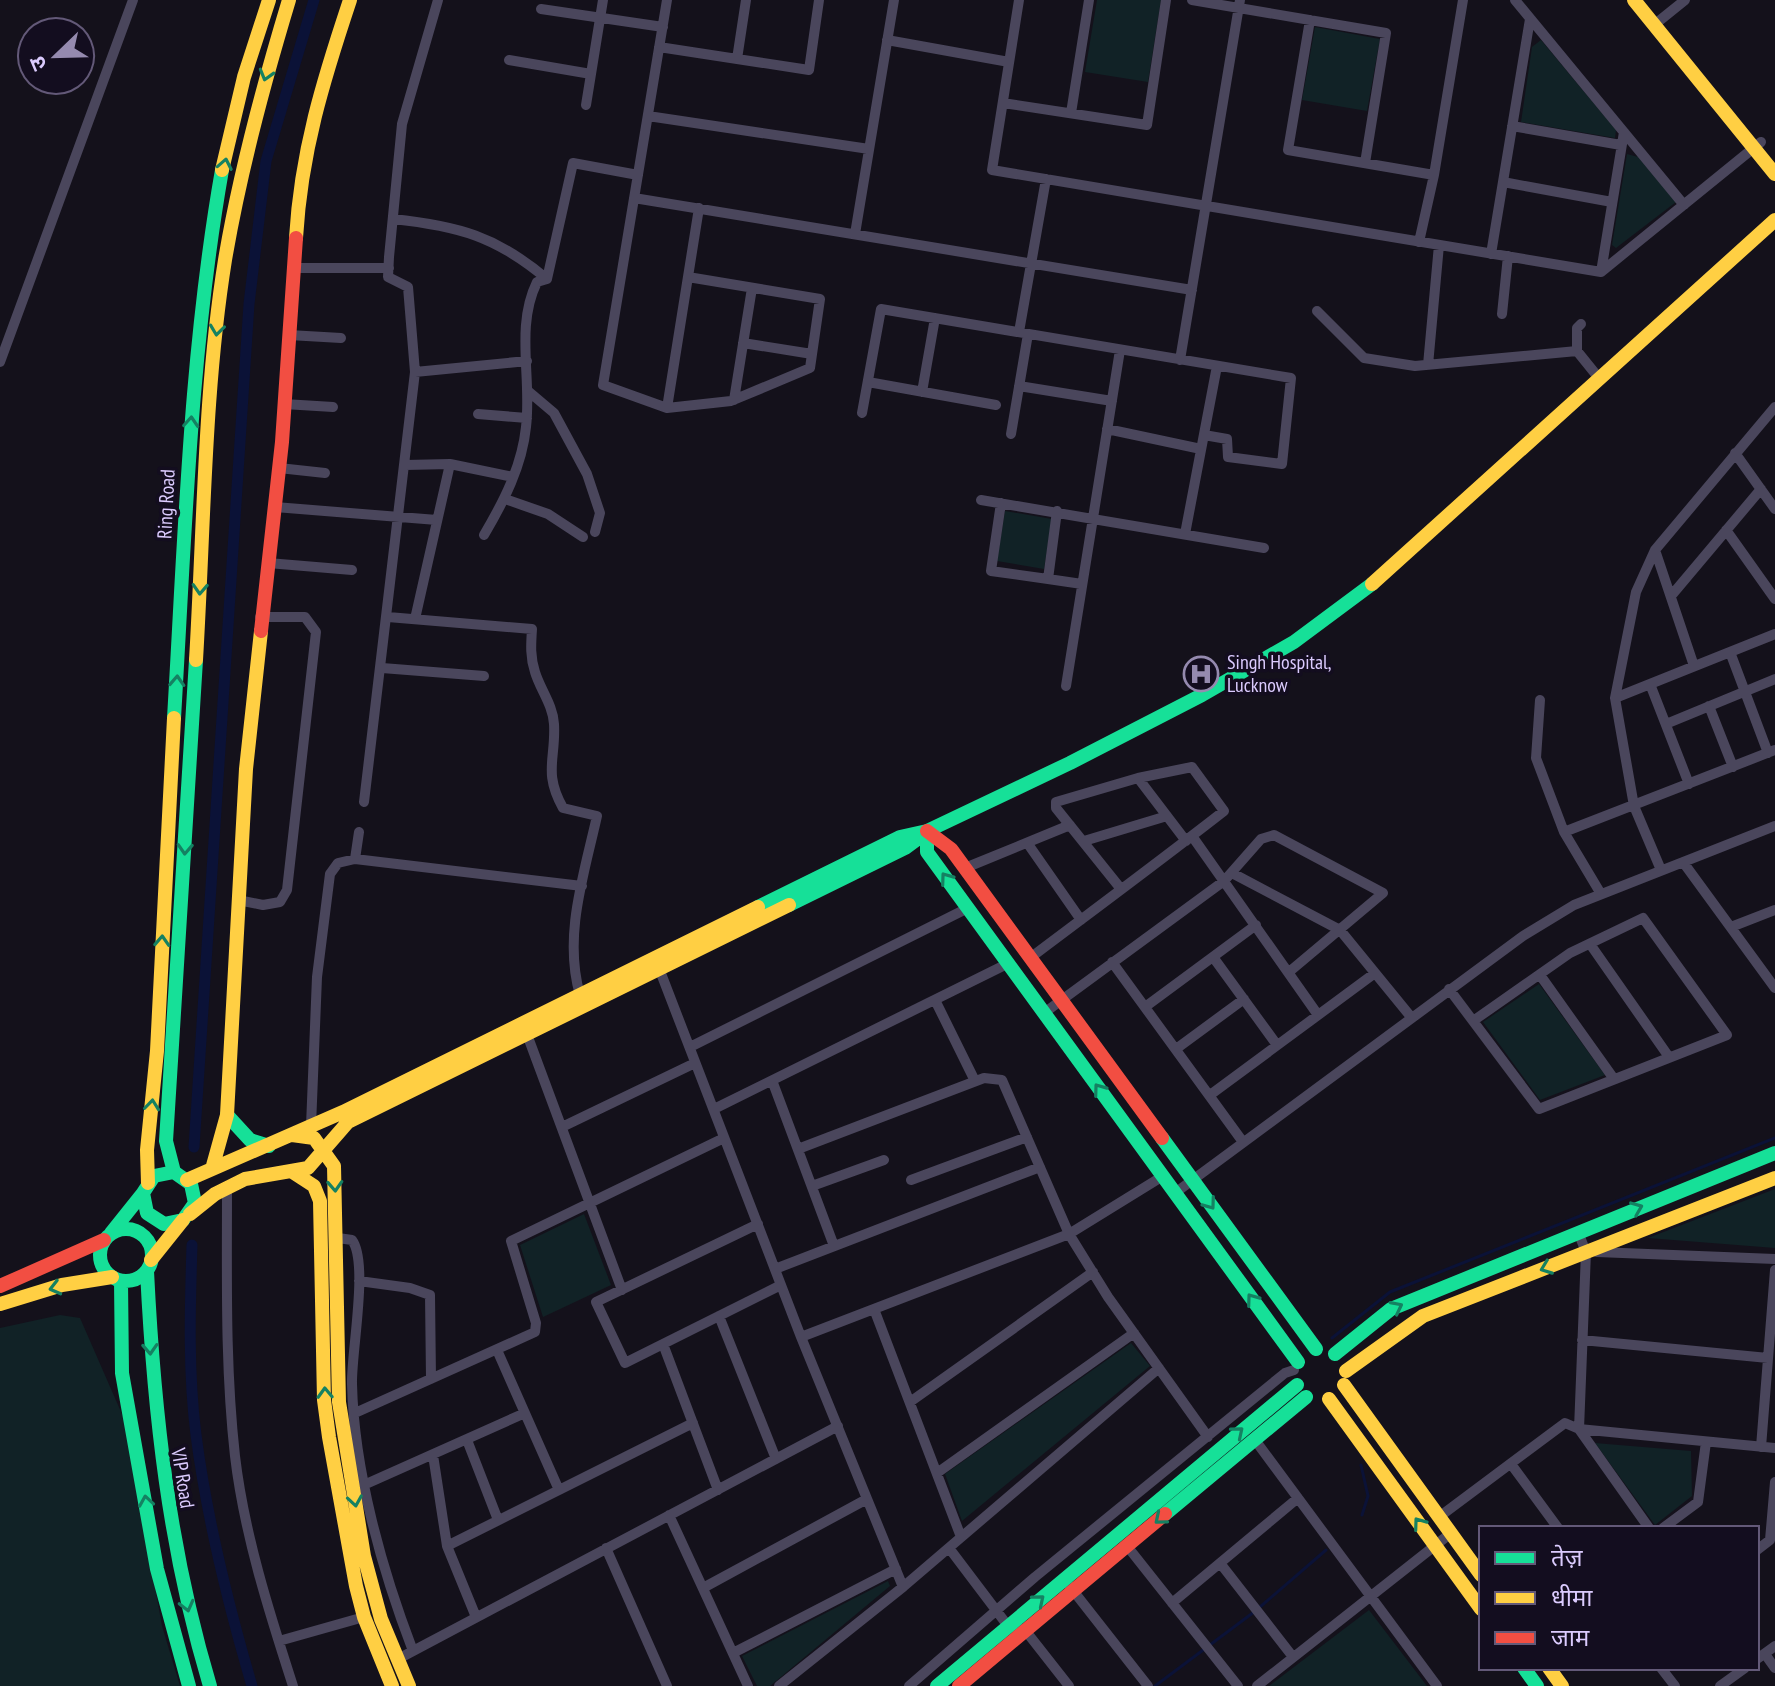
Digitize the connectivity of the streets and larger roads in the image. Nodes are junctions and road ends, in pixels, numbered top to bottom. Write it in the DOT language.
graph roads {
  1 [pos="133,0"];
  2 [pos="269,0"];
  3 [pos="289,0"];
  4 [pos="350,0"];
  5 [pos="438,0"];
  6 [pos="603,0"];
  7 [pos="667,0"];
  8 [pos="746,0"];
  9 [pos="819,0"];
  10 [pos="894,0"];
  11 [pos="1019,0"];
  12 [pos="1089,0"];
  13 [pos="1166,0"];
  14 [pos="1192,0"];
  15 [pos="1463,0"];
  16 [pos="1515,0"];
  17 [pos="1634,0"];
  18 [pos="1645,0"];
  19 [pos="1679,2"];
  20 [pos="1239,4"];
  21 [pos="541,9"];
  22 [pos="600,18"];
  23 [pos="1530,19"];
  24 [pos="1310,20"];
  25 [pos="1658,22"];
  26 [pos="663,27"];
  27 [pos="887,40"];
  28 [pos="659,47"];
  29 [pos="737,59"];
  30 [pos="509,60"];
  31 [pos="1009,62"];
  32 [pos="591,74"];
  33 [pos="1003,103"];
  34 [pos="586,105"];
  35 [pos="1071,113"];
  36 [pos="648,116"];
  37 [pos="1512,126"];
  38 [pos="1624,132"];
  39 [pos="1621,145"];
  40 [pos="1758,145"];
  41 [pos="869,149"];
  42 [pos="1775,160"];
  43 [pos="1365,163"];
  44 [pos="1775,174"];
  45 [pos="638,175"];
  46 [pos="1434,175"];
  47 [pos="1046,179"];
  48 [pos="1503,182"];
  49 [pos="634,198"];
  50 [pos="1612,202"];
  51 [pos="1684,205"];
  52 [pos="1206,206"];
  53 [pos="699,208"];
  54 [pos="393,219"];
  55 [pos="1775,220"];
  56 [pos="855,234"];
  57 [pos="1419,242"];
  58 [pos="1439,245"];
  59 [pos="1491,254"];
  60 [pos="1508,256"];
  61 [pos="1031,263"];
  62 [pos="294,268"];
  63 [pos="389,268"];
  64 [pos="1601,272"];
  65 [pos="688,277"];
  66 [pos="547,279"];
  67 [pos="752,288"];
  68 [pos="1192,290"];
  69 [pos="1317,311"];
  70 [pos="1502,314"];
  71 [pos="935,318"];
  72 [pos="1581,324"];
  73 [pos="1023,333"];
  74 [pos="289,335"];
  75 [pos="341,338"];
  76 [pos="743,343"];
  77 [pos="1120,350"];
  78 [pos="1577,351"];
  79 [pos="812,354"];
  80 [pos="1180,360"];
  81 [pos="527,361"];
  82 [pos="0,362"];
  83 [pos="1428,365"];
  84 [pos="1217,366"];
  85 [pos="415,372"];
  86 [pos="1598,377"];
  87 [pos="868,382"];
  88 [pos="1019,386"];
  89 [pos="528,391"];
  90 [pos="922,392"];
  91 [pos="734,400"];
  92 [pos="1112,401"];
  93 [pos="284,404"];
  94 [pos="996,405"];
  95 [pos="333,407"];
  96 [pos="1775,407"];
  97 [pos="667,408"];
  98 [pos="862,413"];
  99 [pos="478,414"];
  100 [pos="527,418"];
  101 [pos="1107,429"];
  102 [pos="1011,434"];
  103 [pos="1204,435"];
  104 [pos="1201,449"];
  105 [pos="1735,453"];
  106 [pos="450,464"];
  107 [pos="405,465"];
  108 [pos="279,468"];
  109 [pos="325,473"];
  110 [pos="513,477"];
  111 [pos="1761,489"];
  112 [pos="505,499"];
  113 [pos="981,500"];
  114 [pos="1001,503"];
  115 [pos="275,507"];
  116 [pos="1775,509"];
  117 [pos="1057,511"];
  118 [pos="399,517"];
  119 [pos="1093,517"];
  120 [pos="437,520"];
  121 [pos="1726,530"];
  122 [pos="595,532"];
  123 [pos="1185,534"];
  124 [pos="484,535"];
  125 [pos="583,537"];
  126 [pos="1264,548"];
  127 [pos="1655,550"];
  128 [pos="268,563"];
  129 [pos="352,570"];
  130 [pos="1048,579"];
  131 [pos="1082,584"];
  132 [pos="1671,596"];
  133 [pos="1775,599"];
  134 [pos="260,617"];
  135 [pos="388,617"];
  136 [pos="415,619"];
  137 [pos="1775,634"];
  138 [pos="1730,652"];
  139 [pos="1694,666"];
  140 [pos="382,668"];
  141 [pos="484,676"];
  142 [pos="1775,679"];
  143 [pos="1650,684"];
  144 [pos="1066,686"];
  145 [pos="1745,691"];
  146 [pos="1615,698"];
  147 [pos="1540,700"];
  148 [pos="1709,706"];
  149 [pos="1666,724"];
  150 [pos="1772,752"];
  151 [pos="1733,767"];
  152 [pos="1138,778"];
  153 [pos="1689,784"];
  154 [pos="364,802"];
  155 [pos="1634,806"];
  156 [pos="1167,816"];
  157 [pos="1070,825"];
  158 [pos="1775,826"];
  159 [pos="927,831"];
  160 [pos="359,832"];
  161 [pos="1564,832"];
  162 [pos="1189,838"];
  163 [pos="1084,841"];
  164 [pos="1028,844"];
  165 [pos="355,859"];
  166 [pos="1683,862"];
  167 [pos="965,868"];
  168 [pos="1661,870"];
  169 [pos="1228,877"];
  170 [pos="582,886"];
  171 [pos="1121,889"];
  172 [pos="1601,894"];
  173 [pos="238,900"];
  174 [pos="968,908"];
  175 [pos="1775,910"];
  176 [pos="1081,920"];
  177 [pos="1256,925"];
  178 [pos="1731,927"];
  179 [pos="1340,930"];
  180 [pos="1590,944"];
  181 [pos="1213,957"];
  182 [pos="1030,958"];
  183 [pos="1112,962"];
  184 [pos="1009,963"];
  185 [pos="657,964"];
  186 [pos="1289,972"];
  187 [pos="1375,973"];
  188 [pos="1540,975"];
  189 [pos="1775,988"];
  190 [pos="1449,989"];
  191 [pos="580,995"];
  192 [pos="1244,999"];
  193 [pos="935,1000"];
  194 [pos="1061,1000"];
  195 [pos="1145,1007"];
  196 [pos="1044,1013"];
  197 [pos="1318,1015"];
  198 [pos="1411,1017"];
  199 [pos="1473,1021"];
  200 [pos="525,1029"];
  201 [pos="1277,1045"];
  202 [pos="690,1047"];
  203 [pos="1176,1049"];
  204 [pos="1669,1057"];
  205 [pos="695,1063"];
  206 [pos="1614,1079"];
  207 [pos="975,1081"];
  208 [pos="773,1083"];
  209 [pos="1210,1095"];
  210 [pos="714,1109"];
  211 [pos="227,1115"];
  212 [pos="311,1126"];
  213 [pos="562,1127"];
  214 [pos="291,1135"];
  215 [pos="1027,1137"];
  216 [pos="724,1138"];
  217 [pos="1243,1142"];
  218 [pos="269,1146"];
  219 [pos="325,1149"];
  220 [pos="798,1149"];
  221 [pos="1775,1153"];
  222 [pos="884,1160"];
  223 [pos="1040,1167"];
  224 [pos="212,1169"];
  225 [pos="294,1173"];
  226 [pos="180,1176"];
  227 [pos="1163,1176"];
  228 [pos="1775,1178"];
  229 [pos="911,1180"];
  230 [pos="1192,1180"];
  231 [pos="812,1186"];
  232 [pos="145,1188"];
  233 [pos="227,1188"];
  234 [pos="1175,1193"];
  235 [pos="590,1202"];
  236 [pos="187,1217"];
  237 [pos="758,1224"];
  238 [pos="1578,1232"];
  239 [pos="1069,1234"];
  240 [pos="108,1237"];
  241 [pos="338,1238"];
  242 [pos="834,1246"];
  243 [pos="1586,1252"];
  244 [pos="1775,1259"];
  245 [pos="149,1266"];
  246 [pos="775,1269"];
  247 [pos="1775,1270"];
  248 [pos="1093,1272"];
  249 [pos="116,1279"];
  250 [pos="359,1281"];
  251 [pos="781,1285"];
  252 [pos="0,1286"];
  253 [pos="622,1290"];
  254 [pos="0,1304"];
  255 [pos="874,1309"];
  256 [pos="719,1316"];
  257 [pos="1134,1333"];
  258 [pos="801,1337"];
  259 [pos="1582,1340"];
  260 [pos="663,1344"];
  261 [pos="1316,1349"];
  262 [pos="497,1350"];
  263 [pos="1335,1354"];
  264 [pos="1768,1358"];
  265 [pos="1159,1368"];
  266 [pos="1345,1378"];
  267 [pos="431,1379"];
  268 [pos="1299,1379"];
  269 [pos="1329,1399"];
  270 [pos="910,1402"];
  271 [pos="355,1413"];
  272 [pos="525,1413"];
  273 [pos="693,1423"];
  274 [pos="838,1426"];
  275 [pos="1579,1429"];
  276 [pos="1208,1437"];
  277 [pos="467,1440"];
  278 [pos="1255,1440"];
  279 [pos="1706,1442"];
  280 [pos="1761,1447"];
  281 [pos="1775,1448"];
  282 [pos="433,1455"];
  283 [pos="776,1459"];
  284 [pos="1511,1464"];
  285 [pos="937,1473"];
  286 [pos="1775,1482"];
  287 [pos="366,1484"];
  288 [pos="559,1490"];
  289 [pos="718,1490"];
  290 [pos="1298,1498"];
  291 [pos="867,1499"];
  292 [pos="669,1515"];
  293 [pos="1439,1517"];
  294 [pos="498,1520"];
  295 [pos="1557,1526"];
  296 [pos="1648,1526"];
  297 [pos="1666,1526"];
  298 [pos="1451,1533"];
  299 [pos="961,1537"];
  300 [pos="1435,1545"];
  301 [pos="447,1546"];
  302 [pos="1127,1546"];
  303 [pos="606,1548"];
  304 [pos="949,1548"];
  305 [pos="1759,1548"];
  306 [pos="1220,1563"];
  307 [pos="896,1569"];
  308 [pos="1479,1572"];
  309 [pos="1068,1585"];
  310 [pos="903,1587"];
  311 [pos="703,1588"];
  312 [pos="1370,1597"];
  313 [pos="1172,1603"];
  314 [pos="1479,1606"];
  315 [pos="997,1610"];
  316 [pos="364,1617"];
  317 [pos="476,1617"];
  318 [pos="1008,1626"];
  319 [pos="1025,1630"];
  320 [pos="279,1641"];
  321 [pos="1775,1646"];
  322 [pos="413,1651"];
  323 [pos="733,1653"];
  324 [pos="1761,1656"];
  325 [pos="1293,1657"];
  326 [pos="398,1659"];
  327 [pos="1775,1668"];
  328 [pos="1663,1670"];
  329 [pos="1742,1670"];
  330 [pos="1146,1684"];
  331 [pos="189,1686"];
  332 [pos="210,1686"];
  333 [pos="293,1686"];
  334 [pos="392,1686"];
  335 [pos="409,1686"];
  336 [pos="667,1686"];
  337 [pos="748,1686"];
  338 [pos="779,1686"];
  339 [pos="909,1686"];
  340 [pos="937,1686"];
  341 [pos="959,1686"];
  342 [pos="1069,1686"];
  343 [pos="1238,1686"];
  344 [pos="1257,1686"];
  345 [pos="1437,1686"];
  346 [pos="1675,1686"];
  347 [pos="1720,1686"];
  1 -- 82 [label="street"];
  232 -- 2 [label="street, Ring Road, one-way"];
  3 -- 226 [label="street, one-way"];
  4 -- 62 [label="street"];
  5 -- 54 [label="street"];
  6 -- 22 [label="street"];
  7 -- 26 [label="street"];
  8 -- 29 [label="street"];
  9 -- 29 [label="street"];
  10 -- 27 [label="street"];
  11 -- 31 [label="street"];
  12 -- 35 [label="street"];
  13 -- 35 [label="street"];
  14 -- 20 [label="street"];
  15 -- 46 [label="street"];
  16 -- 23 [label="street"];
  17 -- 25 [label="street"];
  18 -- 25 [label="street"];
  19 -- 25 [label="street"];
  20 -- 24 [label="street"];
  20 -- 52 [label="street"];
  21 -- 22 [label="street"];
  22 -- 26 [label="street"];
  22 -- 32 [label="street"];
  23 -- 37 [label="street"];
  23 -- 38 [label="street"];
  24 -- 43 [label="street"];
  24 -- 43 [label="street"];
  25 -- 40 [label="street"];
  26 -- 28 [label="street"];
  27 -- 31 [label="street"];
  27 -- 41 [label="street"];
  28 -- 29 [label="street"];
  28 -- 36 [label="street"];
  30 -- 32 [label="street"];
  31 -- 33 [label="street"];
  32 -- 34 [label="street"];
  33 -- 35 [label="street"];
  33 -- 47 [label="street"];
  36 -- 41 [label="street"];
  36 -- 45 [label="street"];
  37 -- 39 [label="street"];
  37 -- 48 [label="street"];
  38 -- 39 [label="street"];
  38 -- 51 [label="street"];
  39 -- 50 [label="street"];
  40 -- 42 [label="street"];
  40 -- 44 [label="street"];
  40 -- 51 [label="street"];
  41 -- 56 [label="street"];
  43 -- 46 [label="street"];
  45 -- 49 [label="street"];
  45 -- 66 [label="street"];
  46 -- 57 [label="street"];
  47 -- 52 [label="street"];
  47 -- 61 [label="street"];
  48 -- 50 [label="street"];
  48 -- 59 [label="street"];
  49 -- 53 [label="street"];
  49 -- 97 [label="street"];
  50 -- 64 [label="street"];
  51 -- 64 [label="street"];
  52 -- 57 [label="street"];
  52 -- 68 [label="street"];
  53 -- 56 [label="street"];
  53 -- 65 [label="street"];
  54 -- 63 [label="street"];
  54 -- 66 [label="street"];
  55 -- 86 [label="street"];
  56 -- 61 [label="street"];
  57 -- 58 [label="street"];
  58 -- 59 [label="street"];
  58 -- 83 [label="street"];
  59 -- 60 [label="street"];
  60 -- 64 [label="street"];
  60 -- 70 [label="street"];
  61 -- 68 [label="street"];
  61 -- 73 [label="street"];
  62 -- 63 [label="street"];
  62 -- 74 [label="street"];
  63 -- 85 [label="street"];
  65 -- 67 [label="street"];
  65 -- 97 [label="street"];
  66 -- 81 [label="street"];
  67 -- 76 [label="street"];
  67 -- 79 [label="street"];
  68 -- 80 [label="street"];
  69 -- 83 [label="street"];
  71 -- 73 [label="street"];
  71 -- 87 [label="street"];
  71 -- 90 [label="street"];
  72 -- 78 [label="street"];
  73 -- 77 [label="street"];
  73 -- 88 [label="street"];
  74 -- 75 [label="street"];
  74 -- 93 [label="street"];
  76 -- 79 [label="street"];
  76 -- 91 [label="street"];
  77 -- 80 [label="street"];
  77 -- 92 [label="street"];
  78 -- 83 [label="street"];
  78 -- 86 [label="street"];
  79 -- 91 [label="street"];
  80 -- 84 [label="street"];
  81 -- 85 [label="street"];
  81 -- 89 [label="street"];
  84 -- 103 [label="street"];
  84 -- 103 [label="street"];
  85 -- 107 [label="street"];
  86 -- 159 [label="street"];
  87 -- 90 [label="street"];
  87 -- 98 [label="street"];
  88 -- 92 [label="street"];
  88 -- 102 [label="street"];
  89 -- 100 [label="street"];
  89 -- 122 [label="street"];
  90 -- 94 [label="street"];
  91 -- 97 [label="street"];
  92 -- 101 [label="street"];
  93 -- 95 [label="street"];
  93 -- 108 [label="street"];
  96 -- 105 [label="street"];
  99 -- 100 [label="street"];
  100 -- 110 [label="street"];
  101 -- 104 [label="street"];
  101 -- 119 [label="street"];
  103 -- 104 [label="street"];
  104 -- 123 [label="street"];
  105 -- 111 [label="street"];
  105 -- 127 [label="street"];
  106 -- 107 [label="street"];
  106 -- 110 [label="street"];
  106 -- 120 [label="street"];
  107 -- 118 [label="street"];
  108 -- 109 [label="street"];
  108 -- 115 [label="street"];
  110 -- 112 [label="street"];
  111 -- 116 [label="street"];
  111 -- 121 [label="street"];
  112 -- 124 [label="street"];
  112 -- 125 [label="street"];
  113 -- 114 [label="street"];
  114 -- 117 [label="street"];
  114 -- 130 [label="street"];
  115 -- 118 [label="street"];
  115 -- 128 [label="street"];
  117 -- 119 [label="street"];
  117 -- 130 [label="street"];
  118 -- 120 [label="street"];
  118 -- 135 [label="street"];
  119 -- 123 [label="street"];
  119 -- 131 [label="street"];
  120 -- 136 [label="street"];
  121 -- 132 [label="street"];
  121 -- 133 [label="street"];
  123 -- 126 [label="street"];
  127 -- 132 [label="street"];
  127 -- 146 [label="street"];
  128 -- 129 [label="street"];
  128 -- 134 [label="street"];
  130 -- 131 [label="street"];
  131 -- 144 [label="street"];
  132 -- 139 [label="street"];
  134 -- 173 [label="street"];
  134 -- 173 [label="street"];
  135 -- 136 [label="street"];
  135 -- 140 [label="street"];
  136 -- 170 [label="street"];
  137 -- 138 [label="street"];
  138 -- 139 [label="street"];
  138 -- 145 [label="street"];
  139 -- 143 [label="street"];
  140 -- 141 [label="street"];
  140 -- 154 [label="street"];
  142 -- 145 [label="street"];
  143 -- 146 [label="street"];
  143 -- 149 [label="street"];
  145 -- 148 [label="street"];
  145 -- 150 [label="street"];
  146 -- 155 [label="street"];
  147 -- 161 [label="street"];
  148 -- 149 [label="street"];
  148 -- 151 [label="street"];
  149 -- 153 [label="street"];
  150 -- 151 [label="street"];
  151 -- 153 [label="street"];
  152 -- 156 [label="street"];
  152 -- 157 [label="street"];
  152 -- 162 [label="street"];
  153 -- 155 [label="street"];
  155 -- 161 [label="street"];
  155 -- 168 [label="street"];
  156 -- 162 [label="street"];
  156 -- 163 [label="street"];
  157 -- 163 [label="street"];
  157 -- 164 [label="street"];
  158 -- 166 [label="street"];
  159 -- 167 [label="street"];
  174 -- 159 [label="street, one-way"];
  159 -- 185 [label="street"];
  160 -- 165 [label="street"];
  161 -- 172 [label="street"];
  162 -- 169 [label="street"];
  162 -- 171 [label="street"];
  163 -- 171 [label="street"];
  164 -- 167 [label="street"];
  164 -- 176 [label="street"];
  165 -- 170 [label="street"];
  165 -- 212 [label="street"];
  166 -- 168 [label="street"];
  166 -- 178 [label="street"];
  167 -- 182 [label="street"];
  168 -- 172 [label="street"];
  169 -- 177 [label="street"];
  169 -- 179 [label="street"];
  169 -- 179 [label="street"];
  169 -- 183 [label="street"];
  170 -- 191 [label="street"];
  171 -- 176 [label="street"];
  172 -- 190 [label="street"];
  173 -- 211 [label="street"];
  174 -- 184 [label="street"];
  174 -- 202 [label="street"];
  175 -- 178 [label="street"];
  176 -- 182 [label="street"];
  177 -- 181 [label="street"];
  177 -- 186 [label="street"];
  178 -- 189 [label="street"];
  179 -- 186 [label="street"];
  179 -- 187 [label="street"];
  180 -- 188 [label="street"];
  180 -- 204 [label="street"];
  180 -- 204 [label="street"];
  181 -- 192 [label="street"];
  181 -- 195 [label="street"];
  182 -- 194 [label="street"];
  183 -- 194 [label="street"];
  183 -- 195 [label="street"];
  184 -- 193 [label="street"];
  184 -- 196 [label="street"];
  185 -- 191 [label="street"];
  185 -- 200 [label="street"];
  185 -- 202 [label="street"];
  186 -- 197 [label="street"];
  187 -- 197 [label="street"];
  187 -- 198 [label="street"];
  188 -- 199 [label="street"];
  188 -- 206 [label="street"];
  190 -- 198 [label="street"];
  190 -- 199 [label="street"];
  191 -- 200 [label="street"];
  192 -- 201 [label="street"];
  192 -- 203 [label="street"];
  193 -- 207 [label="street"];
  193 -- 208 [label="street"];
  194 -- 196 [label="street"];
  194 -- 230 [label="street"];
  195 -- 203 [label="street"];
  227 -- 196 [label="street, one-way"];
  197 -- 201 [label="street"];
  198 -- 217 [label="street"];
  199 -- 206 [label="street"];
  200 -- 212 [label="street"];
  200 -- 213 [label="street"];
  200 -- 219 [label="street"];
  201 -- 209 [label="street"];
  202 -- 205 [label="street"];
  203 -- 209 [label="street"];
  204 -- 206 [label="street"];
  205 -- 210 [label="street"];
  205 -- 213 [label="street"];
  207 -- 215 [label="street"];
  207 -- 220 [label="street"];
  208 -- 210 [label="street"];
  208 -- 220 [label="street"];
  209 -- 217 [label="street"];
  210 -- 216 [label="street"];
  211 -- 218 [label="street"];
  211 -- 224 [label="street"];
  212 -- 214 [label="street"];
  213 -- 235 [label="street"];
  214 -- 218 [label="street"];
  214 -- 219 [label="street"];
  215 -- 223 [label="street"];
  215 -- 229 [label="street"];
  216 -- 235 [label="street"];
  216 -- 237 [label="street"];
  217 -- 230 [label="street"];
  218 -- 224 [label="street"];
  219 -- 225 [label="street"];
  219 -- 241 [label="street, one-way"];
  220 -- 231 [label="street"];
  238 -- 221 [label="street, one-way"];
  222 -- 231 [label="street"];
  223 -- 239 [label="street"];
  223 -- 242 [label="street"];
  224 -- 226 [label="street"];
  225 -- 233 [label="street"];
  316 -- 225 [label="street, one-way"];
  226 -- 232 [label="street"];
  226 -- 236 [label="street"];
  227 -- 234 [label="street"];
  227 -- 239 [label="street"];
  228 -- 243 [label="street"];
  230 -- 234 [label="street"];
  230 -- 261 [label="street, one-way"];
  231 -- 242 [label="street"];
  232 -- 236 [label="street"];
  232 -- 240 [label="street"];
  233 -- 236 [label="street"];
  233 -- 320 [label="street"];
  268 -- 234 [label="street, one-way"];
  235 -- 253 [label="street"];
  235 -- 262 [label="street"];
  236 -- 245 [label="street"];
  237 -- 246 [label="street"];
  237 -- 253 [label="street"];
  238 -- 243 [label="street"];
  263 -- 238 [label="street, one-way"];
  239 -- 248 [label="street"];
  239 -- 255 [label="street"];
  240 -- 245 [label="street"];
  240 -- 249 [label="street"];
  240 -- 252 [label="street"];
  241 -- 250 [label="street"];
  241 -- 326 [label="street, one-way"];
  242 -- 246 [label="street"];
  243 -- 244 [label="street"];
  243 -- 259 [label="street"];
  243 -- 266 [label="street, one-way"];
  245 -- 249 [label="street"];
  245 -- 332 [label="street, VIP Road, one-way"];
  246 -- 251 [label="street"];
  247 -- 264 [label="street"];
  248 -- 257 [label="street"];
  248 -- 270 [label="street"];
  249 -- 254 [label="street, one-way"];
  331 -- 249 [label="street, VIP Road, one-way"];
  250 -- 267 [label="street"];
  250 -- 271 [label="street"];
  251 -- 256 [label="street"];
  251 -- 258 [label="street"];
  253 -- 260 [label="street"];
  255 -- 258 [label="street"];
  255 -- 270 [label="street"];
  256 -- 260 [label="street"];
  256 -- 283 [label="street"];
  257 -- 265 [label="street"];
  257 -- 285 [label="street"];
  258 -- 274 [label="street"];
  259 -- 264 [label="street"];
  259 -- 275 [label="street"];
  260 -- 273 [label="street"];
  261 -- 263 [label="street"];
  261 -- 268 [label="street"];
  262 -- 267 [label="street"];
  262 -- 272 [label="street"];
  263 -- 266 [label="street"];
  264 -- 280 [label="street"];
  265 -- 276 [label="street"];
  265 -- 299 [label="street"];
  266 -- 269 [label="street"];
  266 -- 293 [label="street"];
  267 -- 271 [label="street"];
  268 -- 269 [label="street"];
  268 -- 276 [label="street"];
  268 -- 278 [label="street"];
  309 -- 268 [label="street, one-way"];
  300 -- 269 [label="street, one-way"];
  270 -- 285 [label="street"];
  271 -- 287 [label="street"];
  272 -- 277 [label="street"];
  272 -- 288 [label="street"];
  273 -- 288 [label="street"];
  273 -- 289 [label="street"];
  274 -- 283 [label="street"];
  274 -- 291 [label="street"];
  275 -- 279 [label="street"];
  275 -- 284 [label="street"];
  275 -- 296 [label="street"];
  276 -- 315 [label="street"];
  277 -- 282 [label="street"];
  277 -- 294 [label="street"];
  278 -- 290 [label="street"];
  278 -- 302 [label="street, one-way"];
  279 -- 280 [label="street"];
  279 -- 297 [label="street"];
  280 -- 281 [label="street"];
  282 -- 287 [label="street"];
  282 -- 301 [label="street"];
  283 -- 289 [label="street"];
  284 -- 293 [label="street"];
  284 -- 295 [label="street"];
  285 -- 299 [label="street"];
  286 -- 305 [label="street"];
  287 -- 322 [label="street"];
  288 -- 294 [label="street"];
  289 -- 292 [label="street"];
  290 -- 306 [label="street"];
  290 -- 312 [label="street"];
  291 -- 307 [label="street"];
  291 -- 311 [label="street"];
  292 -- 303 [label="street"];
  292 -- 311 [label="street"];
  293 -- 298 [label="street"];
  294 -- 301 [label="street"];
  298 -- 300 [label="street"];
  298 -- 308 [label="street"];
  299 -- 304 [label="street"];
  300 -- 312 [label="street"];
  300 -- 314 [label="street"];
  301 -- 317 [label="street"];
  302 -- 309 [label="street"];
  302 -- 313 [label="street"];
  303 -- 317 [label="street"];
  303 -- 336 [label="street"];
  304 -- 310 [label="street"];
  304 -- 315 [label="street"];
  306 -- 313 [label="street"];
  306 -- 325 [label="street"];
  307 -- 310 [label="street"];
  307 -- 323 [label="street"];
  318 -- 309 [label="street, one-way"];
  309 -- 319 [label="street"];
  309 -- 330 [label="street"];
  310 -- 338 [label="street"];
  311 -- 323 [label="street"];
  312 -- 325 [label="street"];
  312 -- 345 [label="street"];
  313 -- 343 [label="street"];
  315 -- 318 [label="street"];
  315 -- 339 [label="street"];
  316 -- 320 [label="street"];
  316 -- 334 [label="street"];
  317 -- 322 [label="street"];
  318 -- 319 [label="street"];
  318 -- 340 [label="street"];
  319 -- 341 [label="street"];
  319 -- 342 [label="street"];
  320 -- 333 [label="street"];
  321 -- 324 [label="street"];
  322 -- 326 [label="street"];
  323 -- 337 [label="street"];
  324 -- 327 [label="street"];
  325 -- 344 [label="street"];
  326 -- 335 [label="street"];
  328 -- 346 [label="street"];
  329 -- 347 [label="street"];
}
